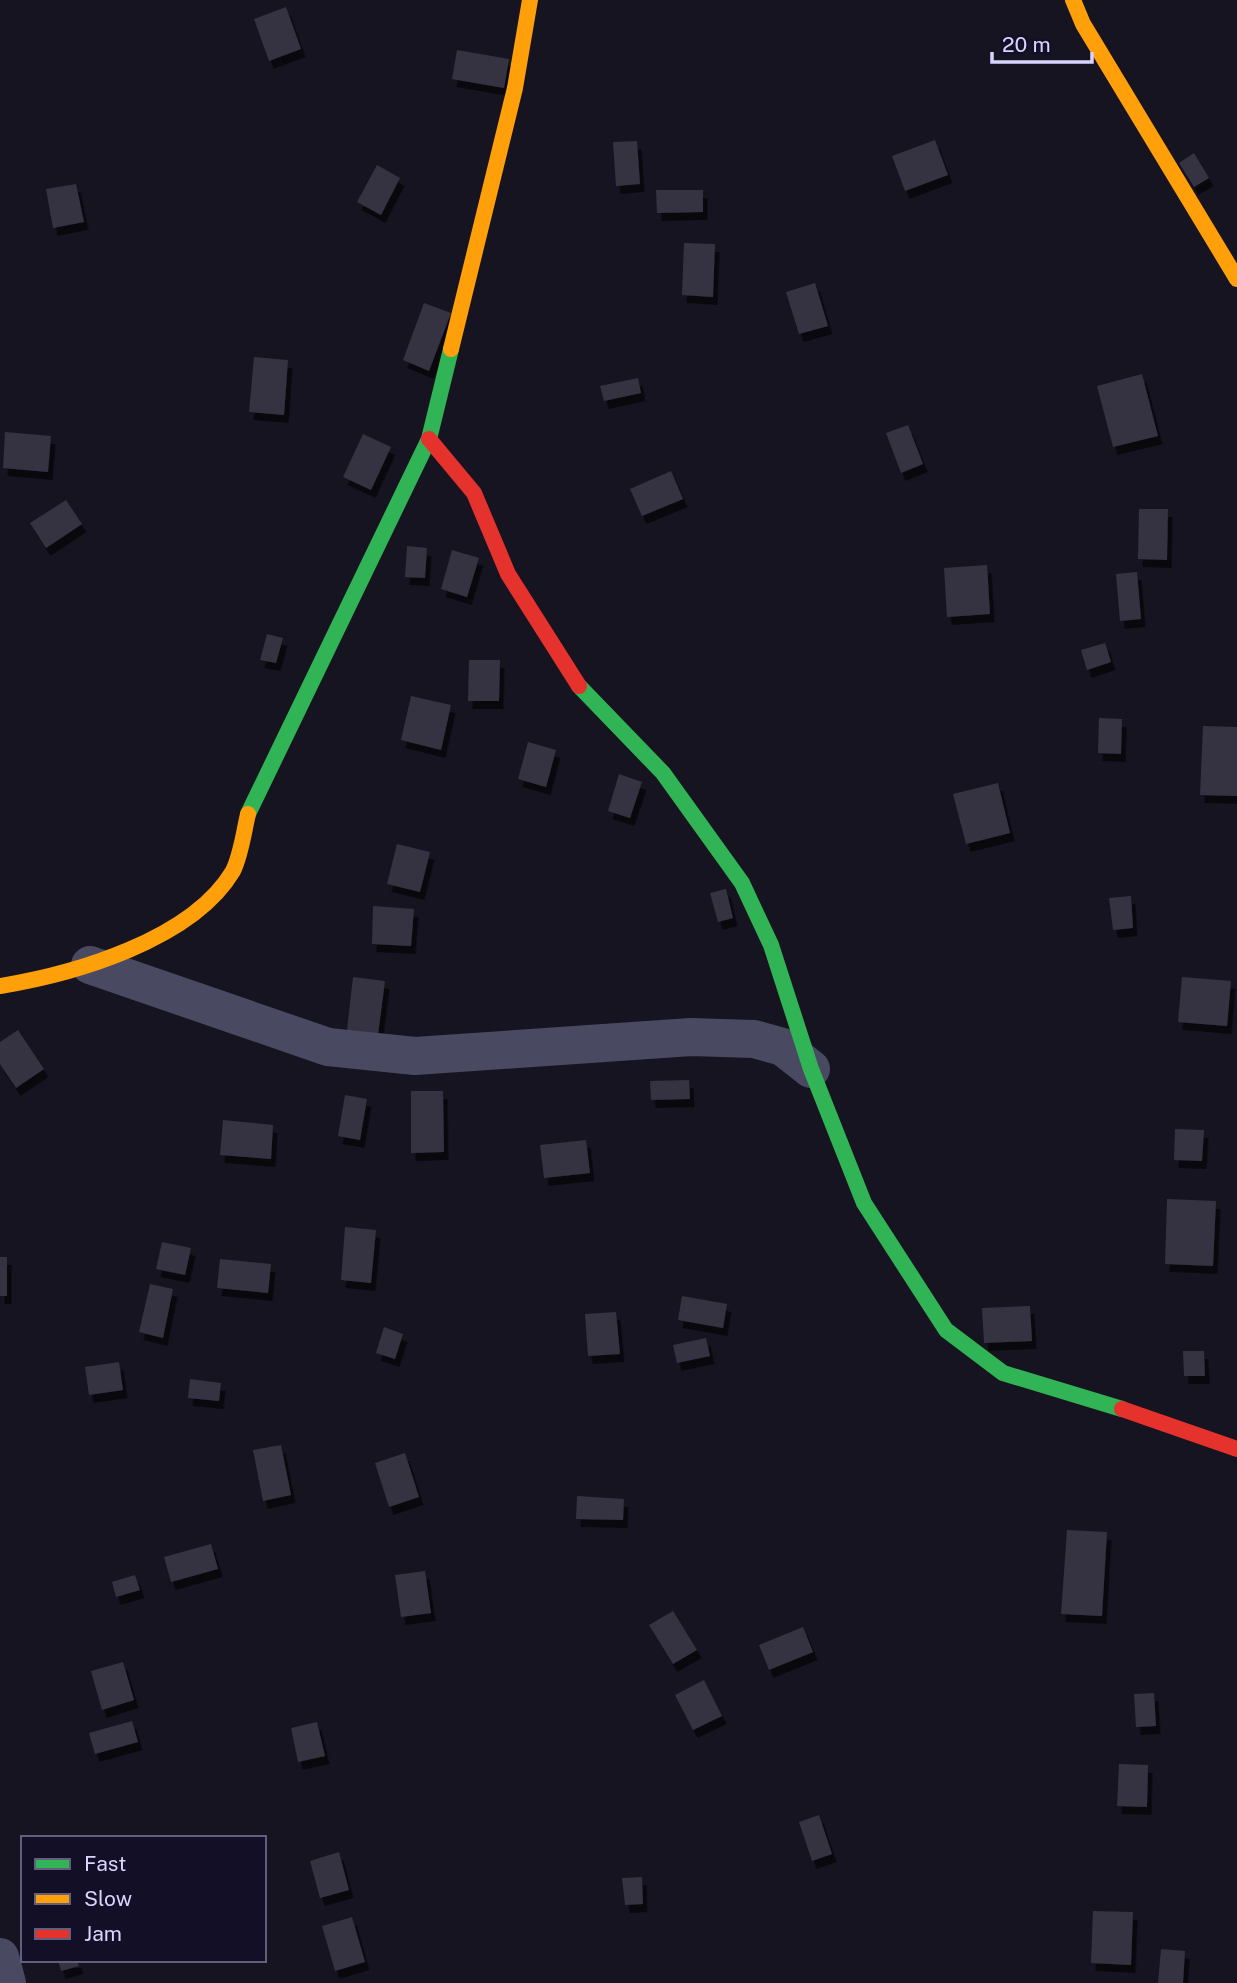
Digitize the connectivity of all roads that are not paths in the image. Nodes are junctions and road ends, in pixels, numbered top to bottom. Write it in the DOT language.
graph roads {
  1 [pos="530,0"];
  2 [pos="1073,0"];
  3 [pos="1237,279"];
  4 [pos="429,439"];
  5 [pos="90,965"];
  6 [pos="0,986"];
  7 [pos="811,1069"];
  8 [pos="1237,1449"];
  9 [pos="0,1957"];
  10 [pos="7,1983"];
  1 -- 4 [label="street"];
  2 -- 3 [label="street"];
  4 -- 5 [label="street"];
  4 -- 7 [label="street"];
  5 -- 6 [label="street"];
  5 -- 7 [label="street"];
  7 -- 8 [label="street"];
  9 -- 10 [label="street"];
}
